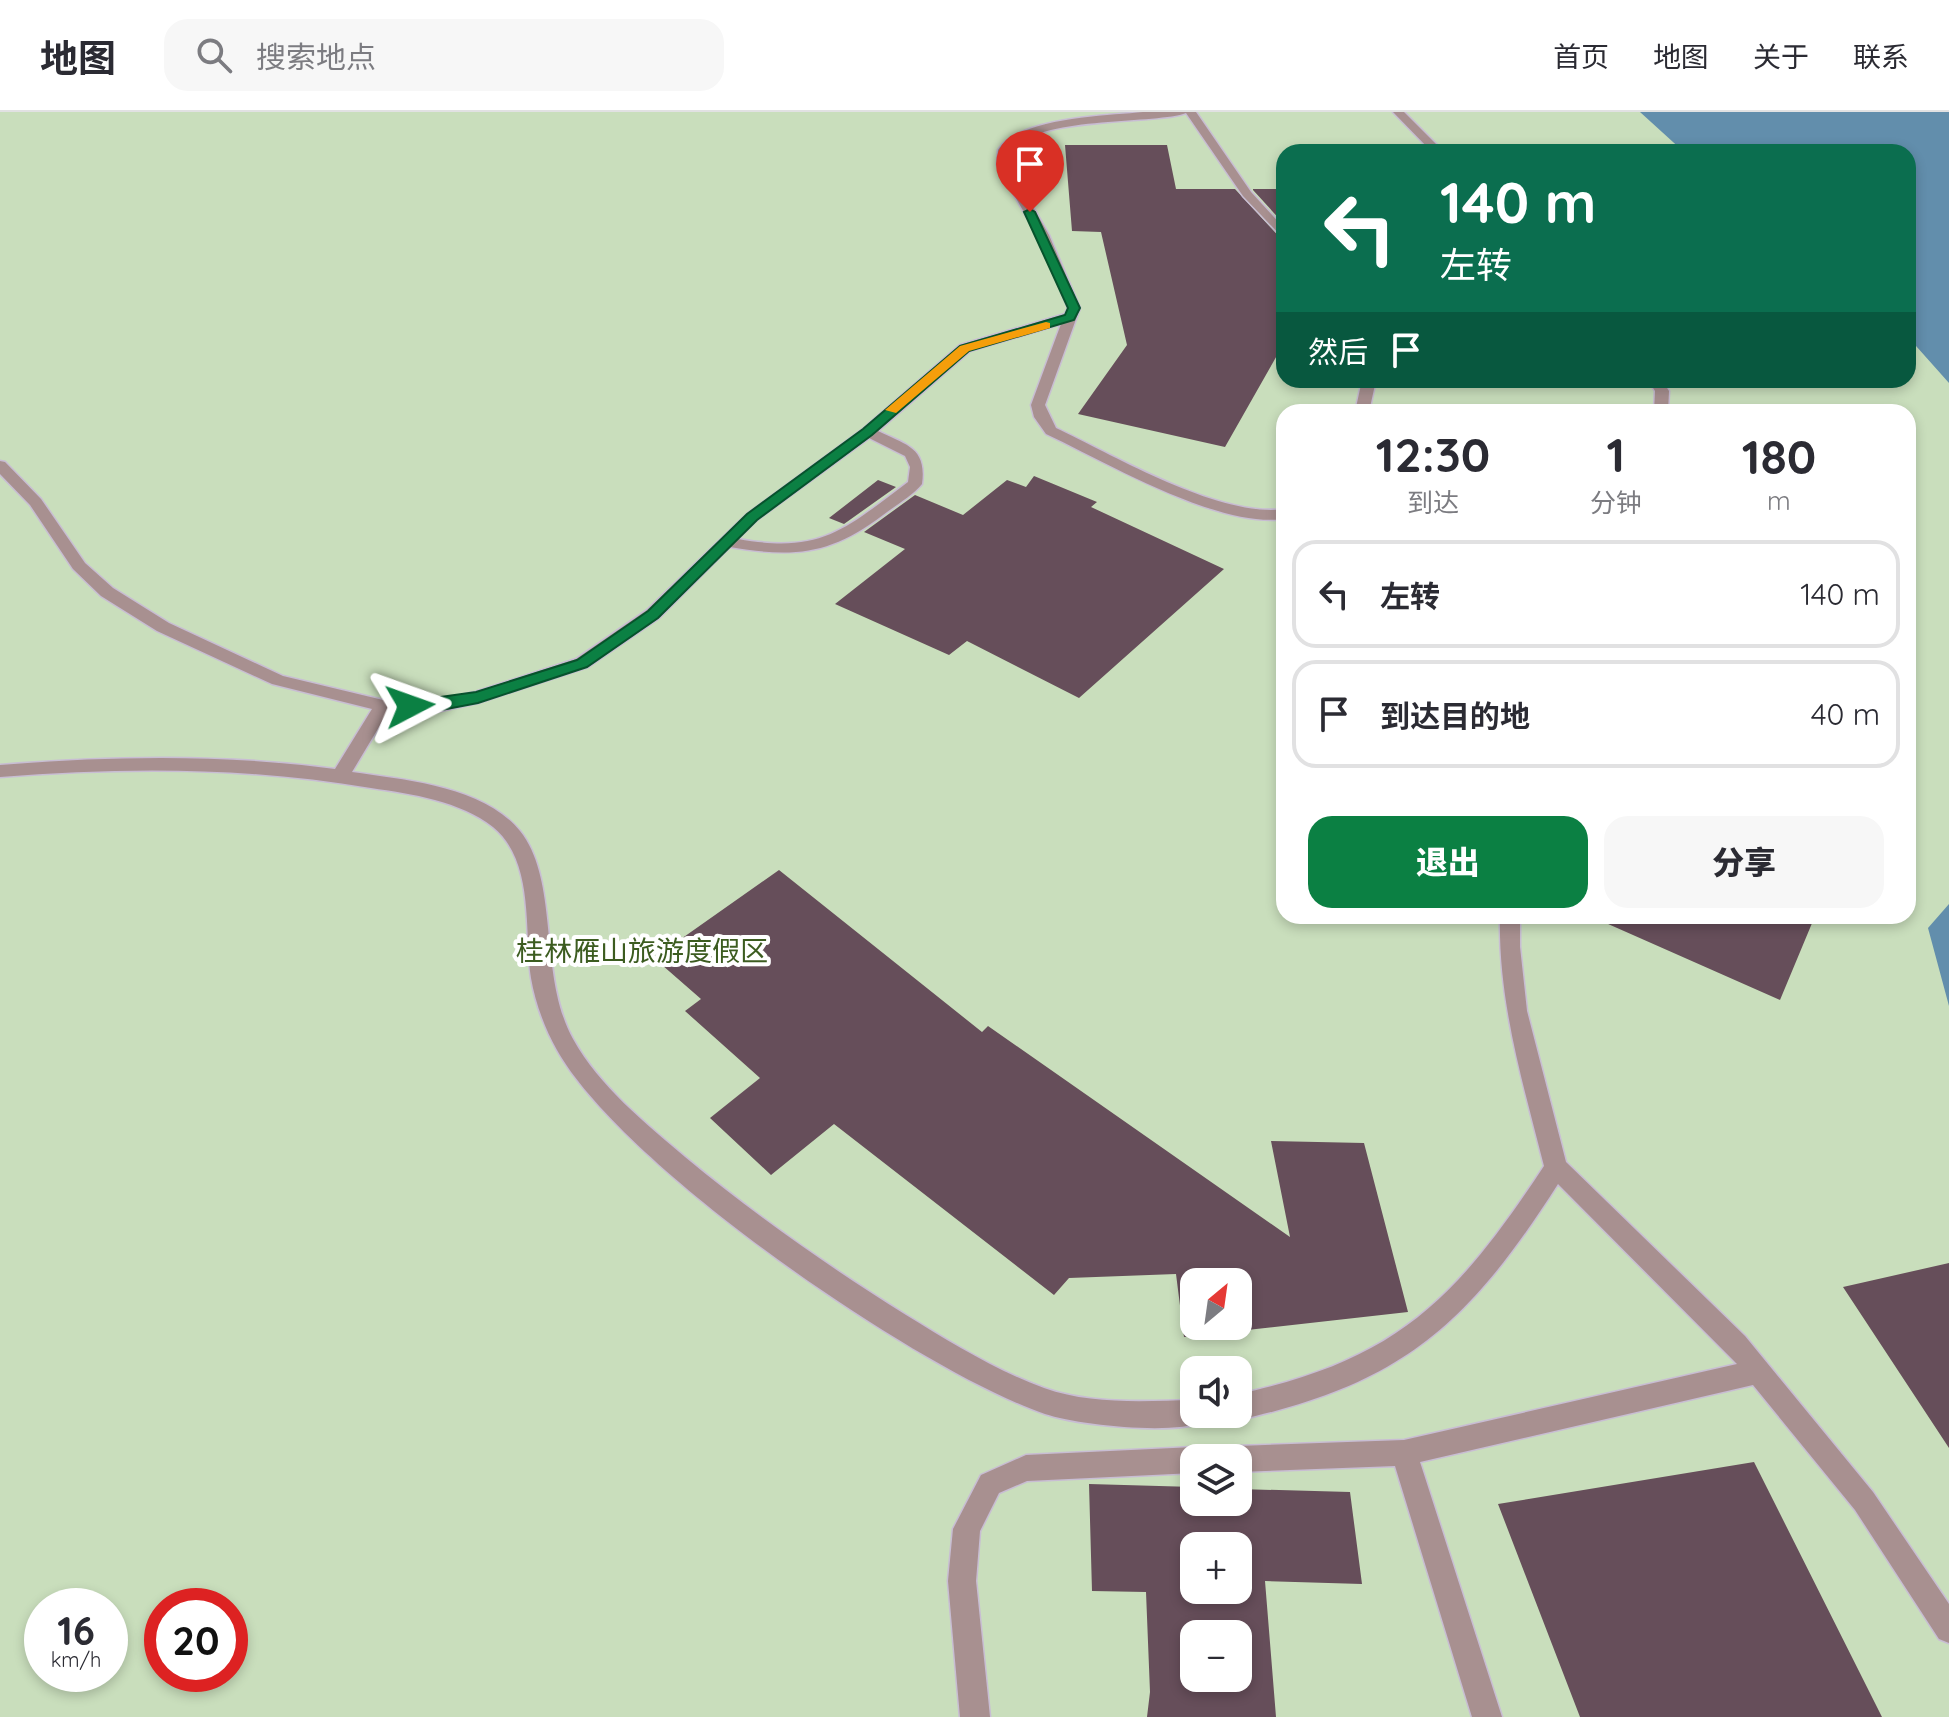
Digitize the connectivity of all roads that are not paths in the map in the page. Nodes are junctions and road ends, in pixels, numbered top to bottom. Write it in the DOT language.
graph roads {
  1 [pos="1182,112"];
  2 [pos="1191,112"];
  3 [pos="1398,112"];
  4 [pos="1430,144"];
  5 [pos="1276,226"];
  6 [pos="1070,317"];
  7 [pos="868,432"];
  8 [pos="0,465"];
  9 [pos="1276,517"];
  10 [pos="727,542"];
  11 [pos="383,706"];
  12 [pos="0,771"];
  13 [pos="341,775"];
  14 [pos="1509,924"];
  15 [pos="1556,1167"];
  16 [pos="1757,1372"];
  17 [pos="1252,1403"];
  18 [pos="1180,1413"];
  19 [pos="1404,1453"];
  20 [pos="1252,1458"];
  21 [pos="1180,1461"];
  22 [pos="1949,1629"];
  23 [pos="975,1717"];
  24 [pos="1487,1717"];
  1 -- 6 [label="lane"];
  2 -- 5 [label="lane"];
  3 -- 4 [label="lane"];
  6 -- 7 [label="lane"];
  6 -- 9 [label="lane"];
  7 -- 10 [label="lane"];
  7 -- 10 [label="lane"];
  8 -- 11 [label="lane"];
  10 -- 11 [label="lane"];
  11 -- 13 [label="lane"];
  12 -- 13 [label="lane"];
  13 -- 18 [label="lane"];
  14 -- 15 [label="lane"];
  15 -- 16 [label="lane"];
  15 -- 17 [label="lane"];
  16 -- 19 [label="lane"];
  16 -- 22 [label="lane"];
  19 -- 20 [label="lane"];
  19 -- 24 [label="lane"];
  21 -- 23 [label="lane"];
}
